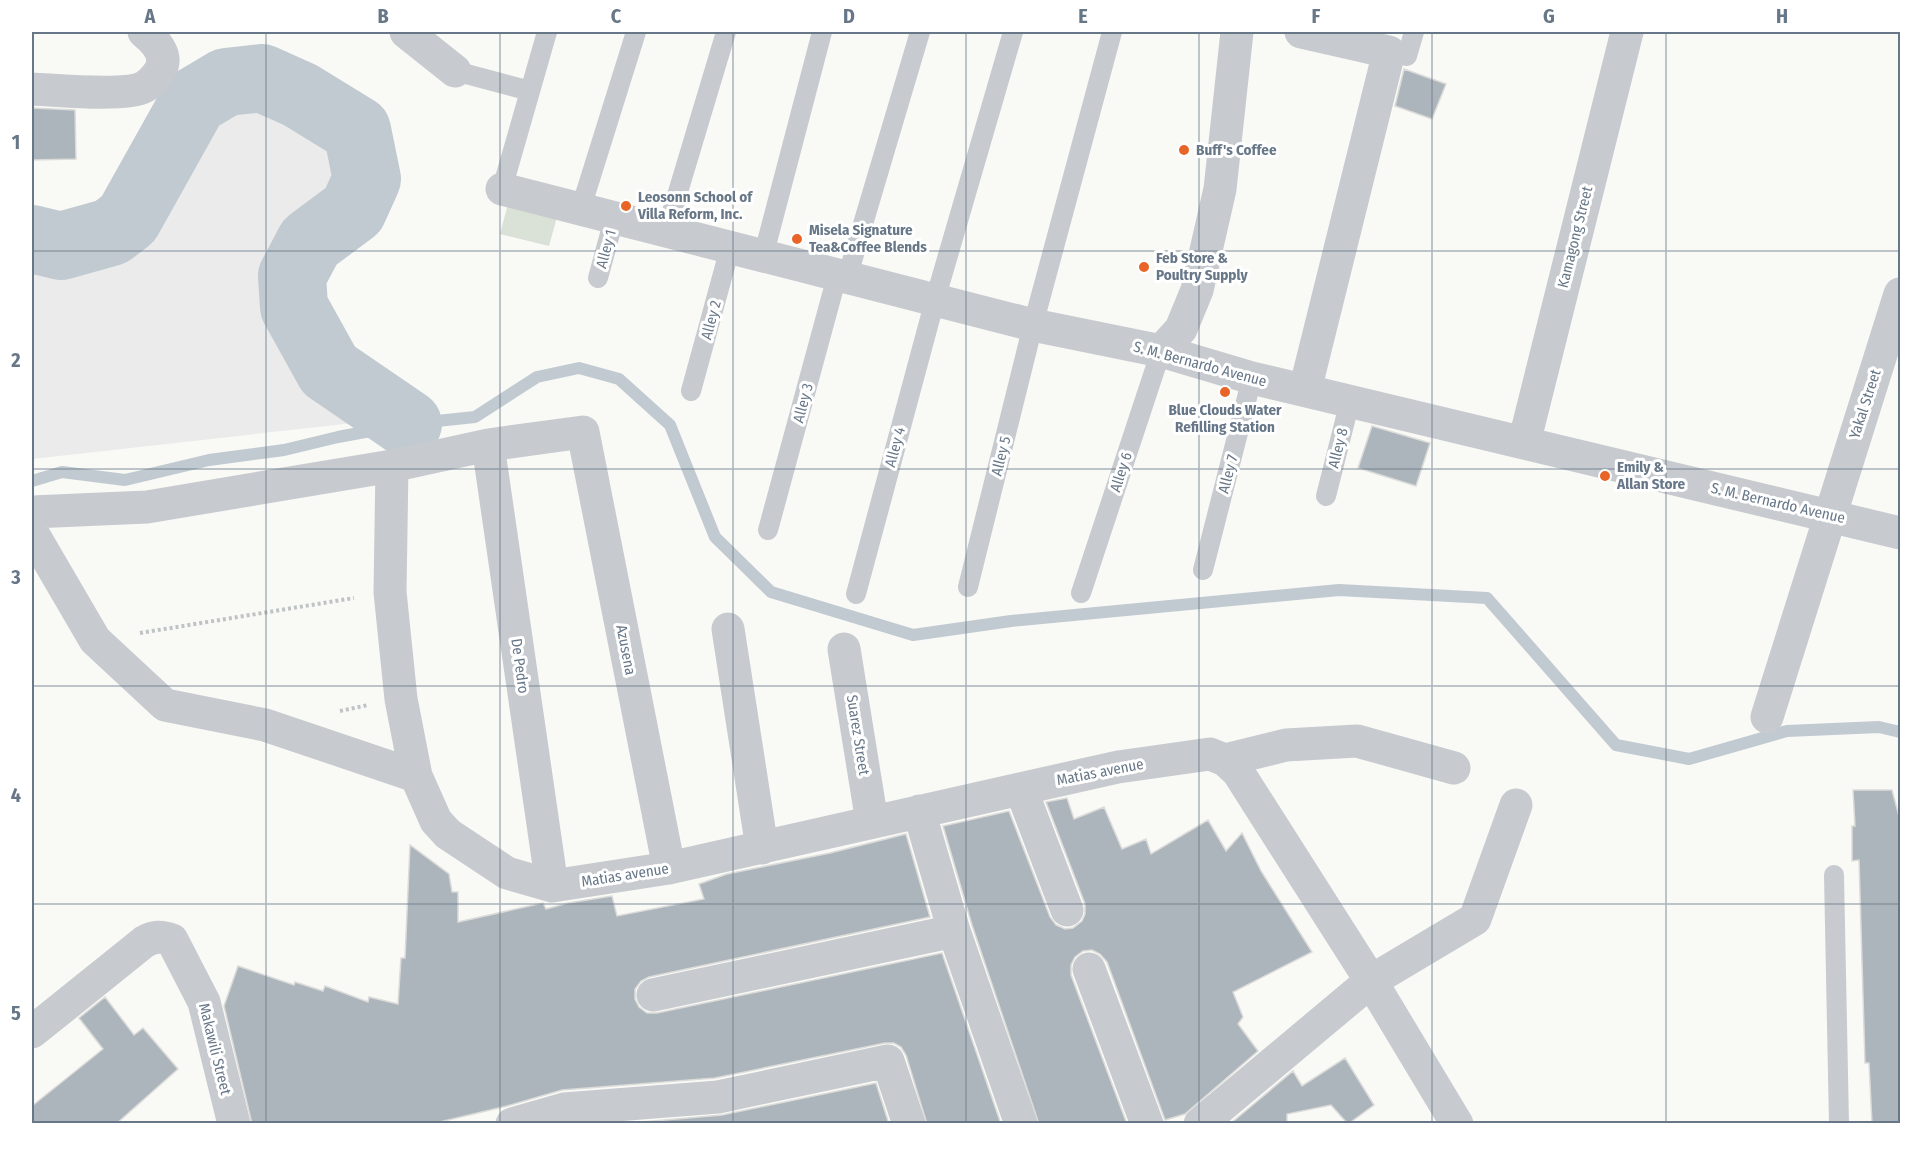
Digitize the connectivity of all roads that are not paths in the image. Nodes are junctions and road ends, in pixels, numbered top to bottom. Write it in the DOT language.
graph roads {
  1 [pos="144,32"];
  2 [pos="406,32"];
  3 [pos="547,32"];
  4 [pos="636,32"];
  5 [pos="726,32"];
  6 [pos="822,32"];
  7 [pos="920,32"];
  8 [pos="1013,32"];
  9 [pos="1112,32"];
  10 [pos="1237,32"];
  11 [pos="1301,32"];
  12 [pos="1414,32"];
  13 [pos="1627,32"];
  14 [pos="1389,52"];
  15 [pos="455,71"];
  16 [pos="32,89"];
  17 [pos="530,91"];
  18 [pos="502,189"];
  19 [pos="580,211"];
  20 [pos="614,219"];
  21 [pos="666,232"];
  22 [pos="730,248"];
  23 [pos="763,257"];
  24 [pos="842,277"];
  25 [pos="598,279"];
  26 [pos="1900,294"];
  27 [pos="935,300"];
  28 [pos="1033,325"];
  29 [pos="1161,351"];
  30 [pos="1252,378"];
  31 [pos="1305,390"];
  32 [pos="692,391"];
  33 [pos="1350,401"];
  34 [pos="1524,443"];
  35 [pos="488,445"];
  36 [pos="393,466"];
  37 [pos="1326,496"];
  38 [pos="32,512"];
  39 [pos="1830,515"];
  40 [pos="768,530"];
  41 [pos="32,532"];
  42 [pos="1900,533"];
  43 [pos="1203,570"];
  44 [pos="968,587"];
  45 [pos="1081,593"];
  46 [pos="856,594"];
  47 [pos="728,629"];
  48 [pos="844,649"];
  49 [pos="1767,717"];
  50 [pos="1225,760"];
  51 [pos="1454,768"];
  52 [pos="416,776"];
  53 [pos="1021,789"];
  54 [pos="1516,805"];
  55 [pos="919,811"];
  56 [pos="872,822"];
  57 [pos="762,848"];
  58 [pos="669,868"];
  59 [pos="1834,875"];
  60 [pos="552,886"];
  61 [pos="1067,910"];
  62 [pos="954,931"];
  63 [pos="1089,969"];
  64 [pos="1371,981"];
  65 [pos="653,995"];
  66 [pos="32,1032"];
  67 [pos="588,1116"];
  68 [pos="234,1124"];
  69 [pos="512,1124"];
  70 [pos="909,1124"];
  71 [pos="1021,1124"];
  72 [pos="1147,1124"];
  73 [pos="1200,1124"];
  74 [pos="1457,1124"];
  75 [pos="1839,1124"];
  1 -- 16 [label="street"];
  2 -- 15 [label="street"];
  3 -- 17 [label="lane"];
  4 -- 19 [label="lane"];
  5 -- 21 [label="lane"];
  6 -- 23 [label="lane"];
  7 -- 24 [label="lane, Alley 3"];
  8 -- 27 [label="lane, Alley 4"];
  9 -- 28 [label="lane, Alley 5"];
  10 -- 29 [label="street"];
  11 -- 14 [label="street"];
  12 -- 14 [label="lane"];
  13 -- 34 [label="street, Kamagong Street"];
  14 -- 31 [label="street"];
  15 -- 17 [label="lane"];
  17 -- 18 [label="lane"];
  18 -- 19 [label="street, S. M. Bernardo Avenue"];
  19 -- 20 [label="street, S. M. Bernardo Avenue"];
  20 -- 21 [label="street, S. M. Bernardo Avenue"];
  20 -- 25 [label="lane, Alley 1"];
  21 -- 22 [label="street, S. M. Bernardo Avenue"];
  22 -- 23 [label="street, S. M. Bernardo Avenue"];
  22 -- 32 [label="lane, Alley 2"];
  23 -- 24 [label="street, S. M. Bernardo Avenue"];
  24 -- 27 [label="street, S. M. Bernardo Avenue"];
  24 -- 40 [label="lane, Alley 3"];
  26 -- 39 [label="street, Yakal Street"];
  27 -- 28 [label="street, S. M. Bernardo Avenue"];
  27 -- 46 [label="lane, Alley 4"];
  28 -- 29 [label="street, S. M. Bernardo Avenue"];
  28 -- 44 [label="lane, Alley 5"];
  29 -- 30 [label="street, S. M. Bernardo Avenue"];
  29 -- 45 [label="lane, Alley 6"];
  30 -- 31 [label="street, S. M. Bernardo Avenue"];
  30 -- 43 [label="lane, Alley 7"];
  31 -- 33 [label="street, S. M. Bernardo Avenue"];
  33 -- 34 [label="street, S. M. Bernardo Avenue"];
  33 -- 37 [label="lane, Alley 8"];
  34 -- 39 [label="street, S. M. Bernardo Avenue"];
  35 -- 36 [label="street"];
  35 -- 58 [label="street, Azusena"];
  35 -- 60 [label="street, De Pedro"];
  36 -- 38 [label="street"];
  36 -- 52 [label="street"];
  39 -- 42 [label="street, S. M. Bernardo Avenue"];
  39 -- 49 [label="street, Yakal Street"];
  41 -- 52 [label="street"];
  47 -- 57 [label="street"];
  48 -- 56 [label="street, Suarez Street"];
  50 -- 51 [label="street"];
  50 -- 53 [label="street, Matias avenue"];
  50 -- 64 [label="street"];
  52 -- 60 [label="street"];
  53 -- 55 [label="street, Matias avenue"];
  53 -- 61 [label="street"];
  54 -- 64 [label="street"];
  55 -- 56 [label="street, Matias avenue"];
  55 -- 62 [label="street"];
  56 -- 57 [label="street, Matias avenue"];
  57 -- 58 [label="street, Matias avenue"];
  58 -- 60 [label="street, Matias avenue"];
  59 -- 75 [label="lane"];
  62 -- 65 [label="street"];
  62 -- 71 [label="street"];
  63 -- 72 [label="street"];
  64 -- 73 [label="street"];
  64 -- 74 [label="street"];
  66 -- 68 [label="street, Makawili Street"];
  67 -- 69 [label="street"];
  67 -- 70 [label="street"];
}
